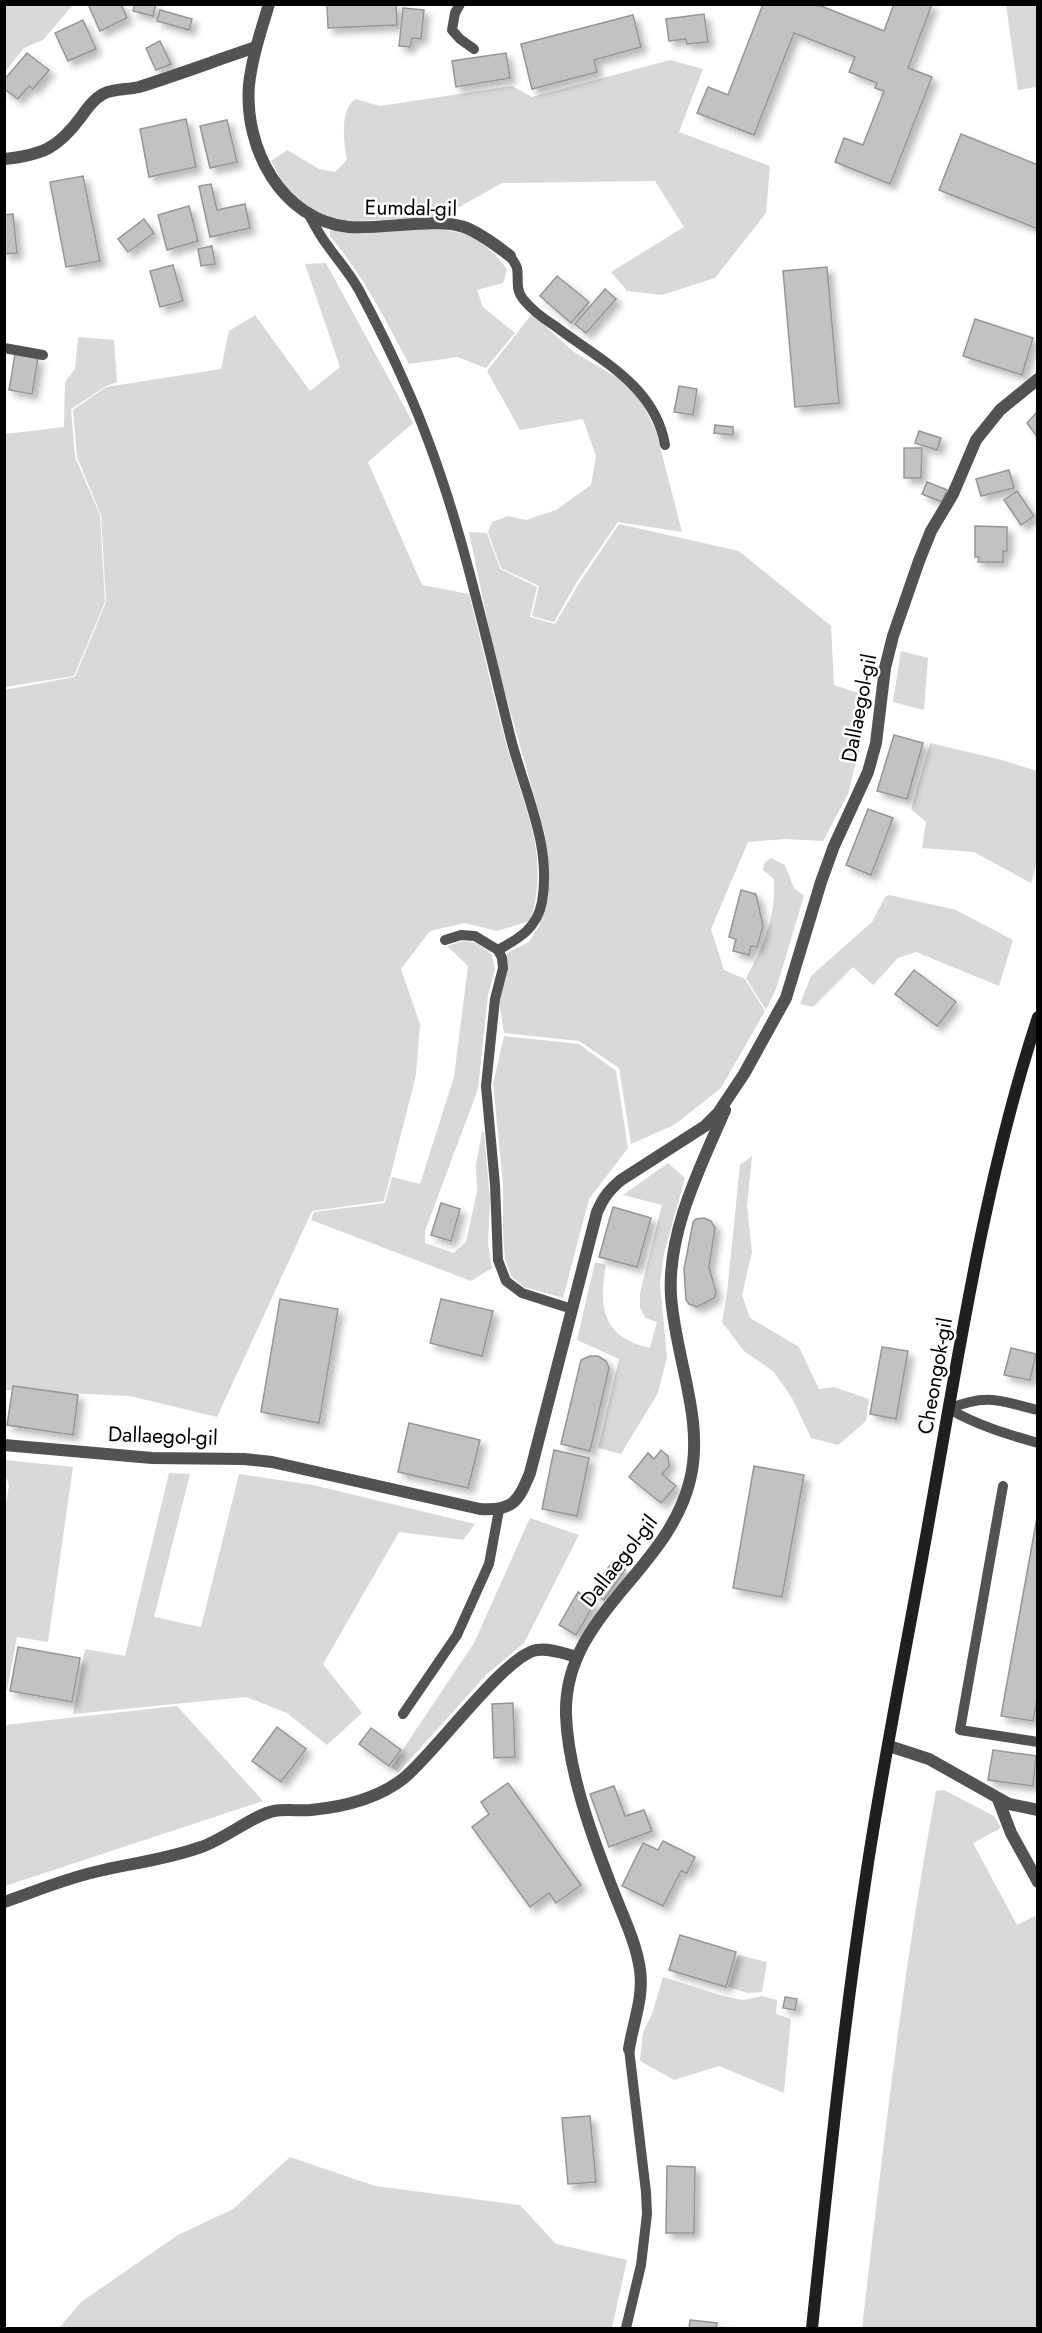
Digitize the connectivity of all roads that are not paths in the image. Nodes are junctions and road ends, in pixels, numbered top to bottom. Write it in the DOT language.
graph roads {
  1 [pos="269,4"];
  2 [pos="460,4"];
  3 [pos="256,47"];
  4 [pos="474,49"];
  5 [pos="4,159"];
  6 [pos="309,215"];
  7 [pos="510,256"];
  8 [pos="4,348"];
  9 [pos="43,355"];
  10 [pos="1038,379"];
  11 [pos="664,445"];
  12 [pos="445,940"];
  13 [pos="498,950"];
  14 [pos="1038,1017"];
  15 [pos="731,1095"];
  16 [pos="572,1309"];
  17 [pos="949,1408"];
  18 [pos="1038,1410"];
  19 [pos="1038,1443"];
  20 [pos="4,1445"];
  21 [pos="1004,1486"];
  22 [pos="499,1510"];
  23 [pos="577,1657"];
  24 [pos="403,1714"];
  25 [pos="1038,1742"];
  26 [pos="889,1746"];
  27 [pos="998,1799"];
  28 [pos="1038,1810"];
  29 [pos="1038,1882"];
  30 [pos="4,1902"];
  31 [pos="629,2049"];
  32 [pos="626,2328"];
  33 [pos="812,2328"];
  1 -- 3 [label="street, Eumdal-gil"];
  2 -- 4 [label="lane"];
  3 -- 5 [label="street"];
  3 -- 6 [label="street, Eumdal-gil"];
  6 -- 7 [label="street, Eumdal-gil"];
  6 -- 13 [label="lane"];
  7 -- 11 [label="lane, Eumdal-gil"];
  8 -- 9 [label="lane"];
  10 -- 15 [label="street, Dallaegol-gil"];
  12 -- 13 [label="lane"];
  13 -- 16 [label="lane"];
  14 -- 17 [label="street, Cheongok-gil"];
  15 -- 16 [label="street, Dallaegol-gil"];
  15 -- 23 [label="street, Dallaegol-gil"];
  16 -- 22 [label="street, Dallaegol-gil"];
  17 -- 18 [label="lane"];
  17 -- 19 [label="lane"];
  17 -- 26 [label="street, Cheongok-gil"];
  20 -- 22 [label="street, Dallaegol-gil"];
  21 -- 25 [label="lane"];
  22 -- 24 [label="lane"];
  23 -- 30 [label="street"];
  23 -- 31 [label="street, Dallaegol-gil"];
  26 -- 27 [label="street"];
  26 -- 33 [label="street, Cheongok-gil"];
  27 -- 28 [label="street"];
  27 -- 29 [label="street"];
  31 -- 32 [label="lane"];
}
